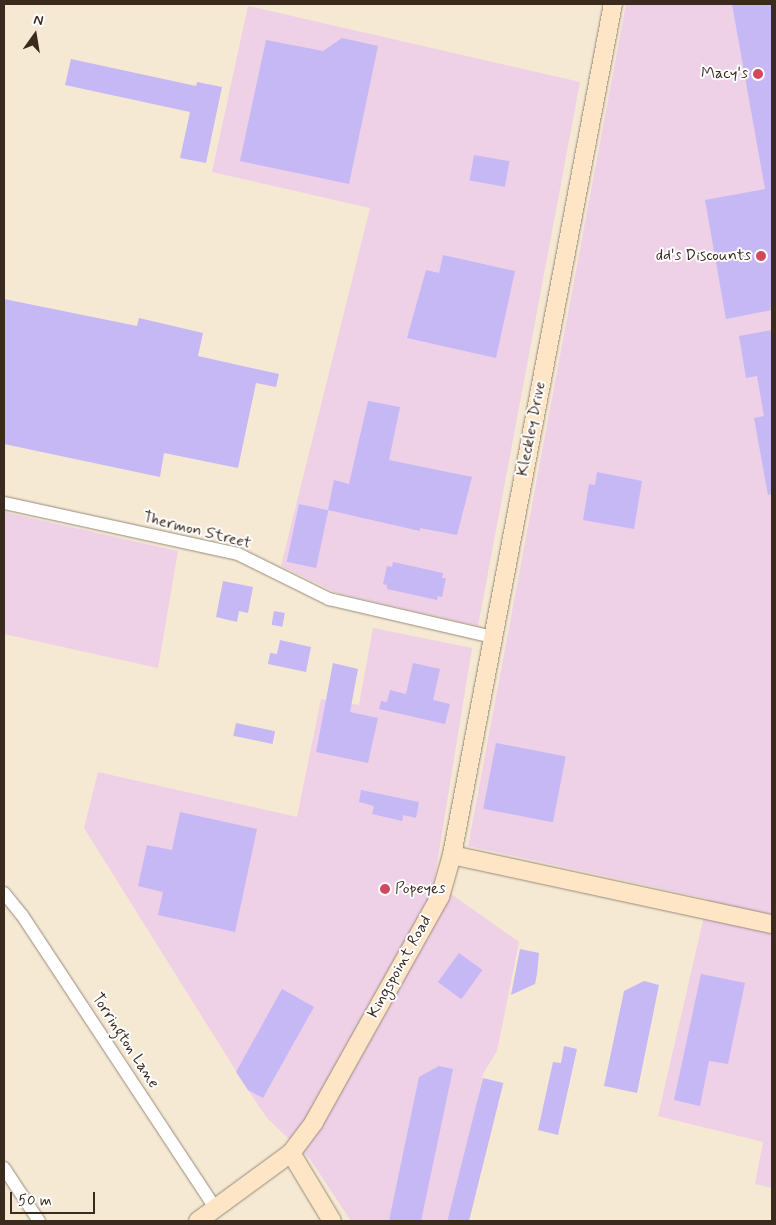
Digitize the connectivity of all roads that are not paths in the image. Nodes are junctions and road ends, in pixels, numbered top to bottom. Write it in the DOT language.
graph roads {
  1 [pos="613,4"];
  2 [pos="4,503"];
  3 [pos="492,637"];
  4 [pos="452,855"];
  5 [pos="4,893"];
  6 [pos="772,924"];
  7 [pos="290,1153"];
  8 [pos="4,1168"];
  9 [pos="216,1209"];
  10 [pos="39,1221"];
  11 [pos="198,1221"];
  12 [pos="332,1221"];
  1 -- 3 [label="street, Kleckley Drive"];
  2 -- 3 [label="street, Thermon Street"];
  3 -- 4 [label="street, Kleckley Drive"];
  4 -- 6 [label="street"];
  4 -- 7 [label="street, Kingspoint Road"];
  5 -- 9 [label="street, Torrington Lane"];
  7 -- 9 [label="street, Kingspoint Road"];
  7 -- 12 [label="street"];
  8 -- 10 [label="street"];
  9 -- 11 [label="street, Kingspoint Road"];
}
